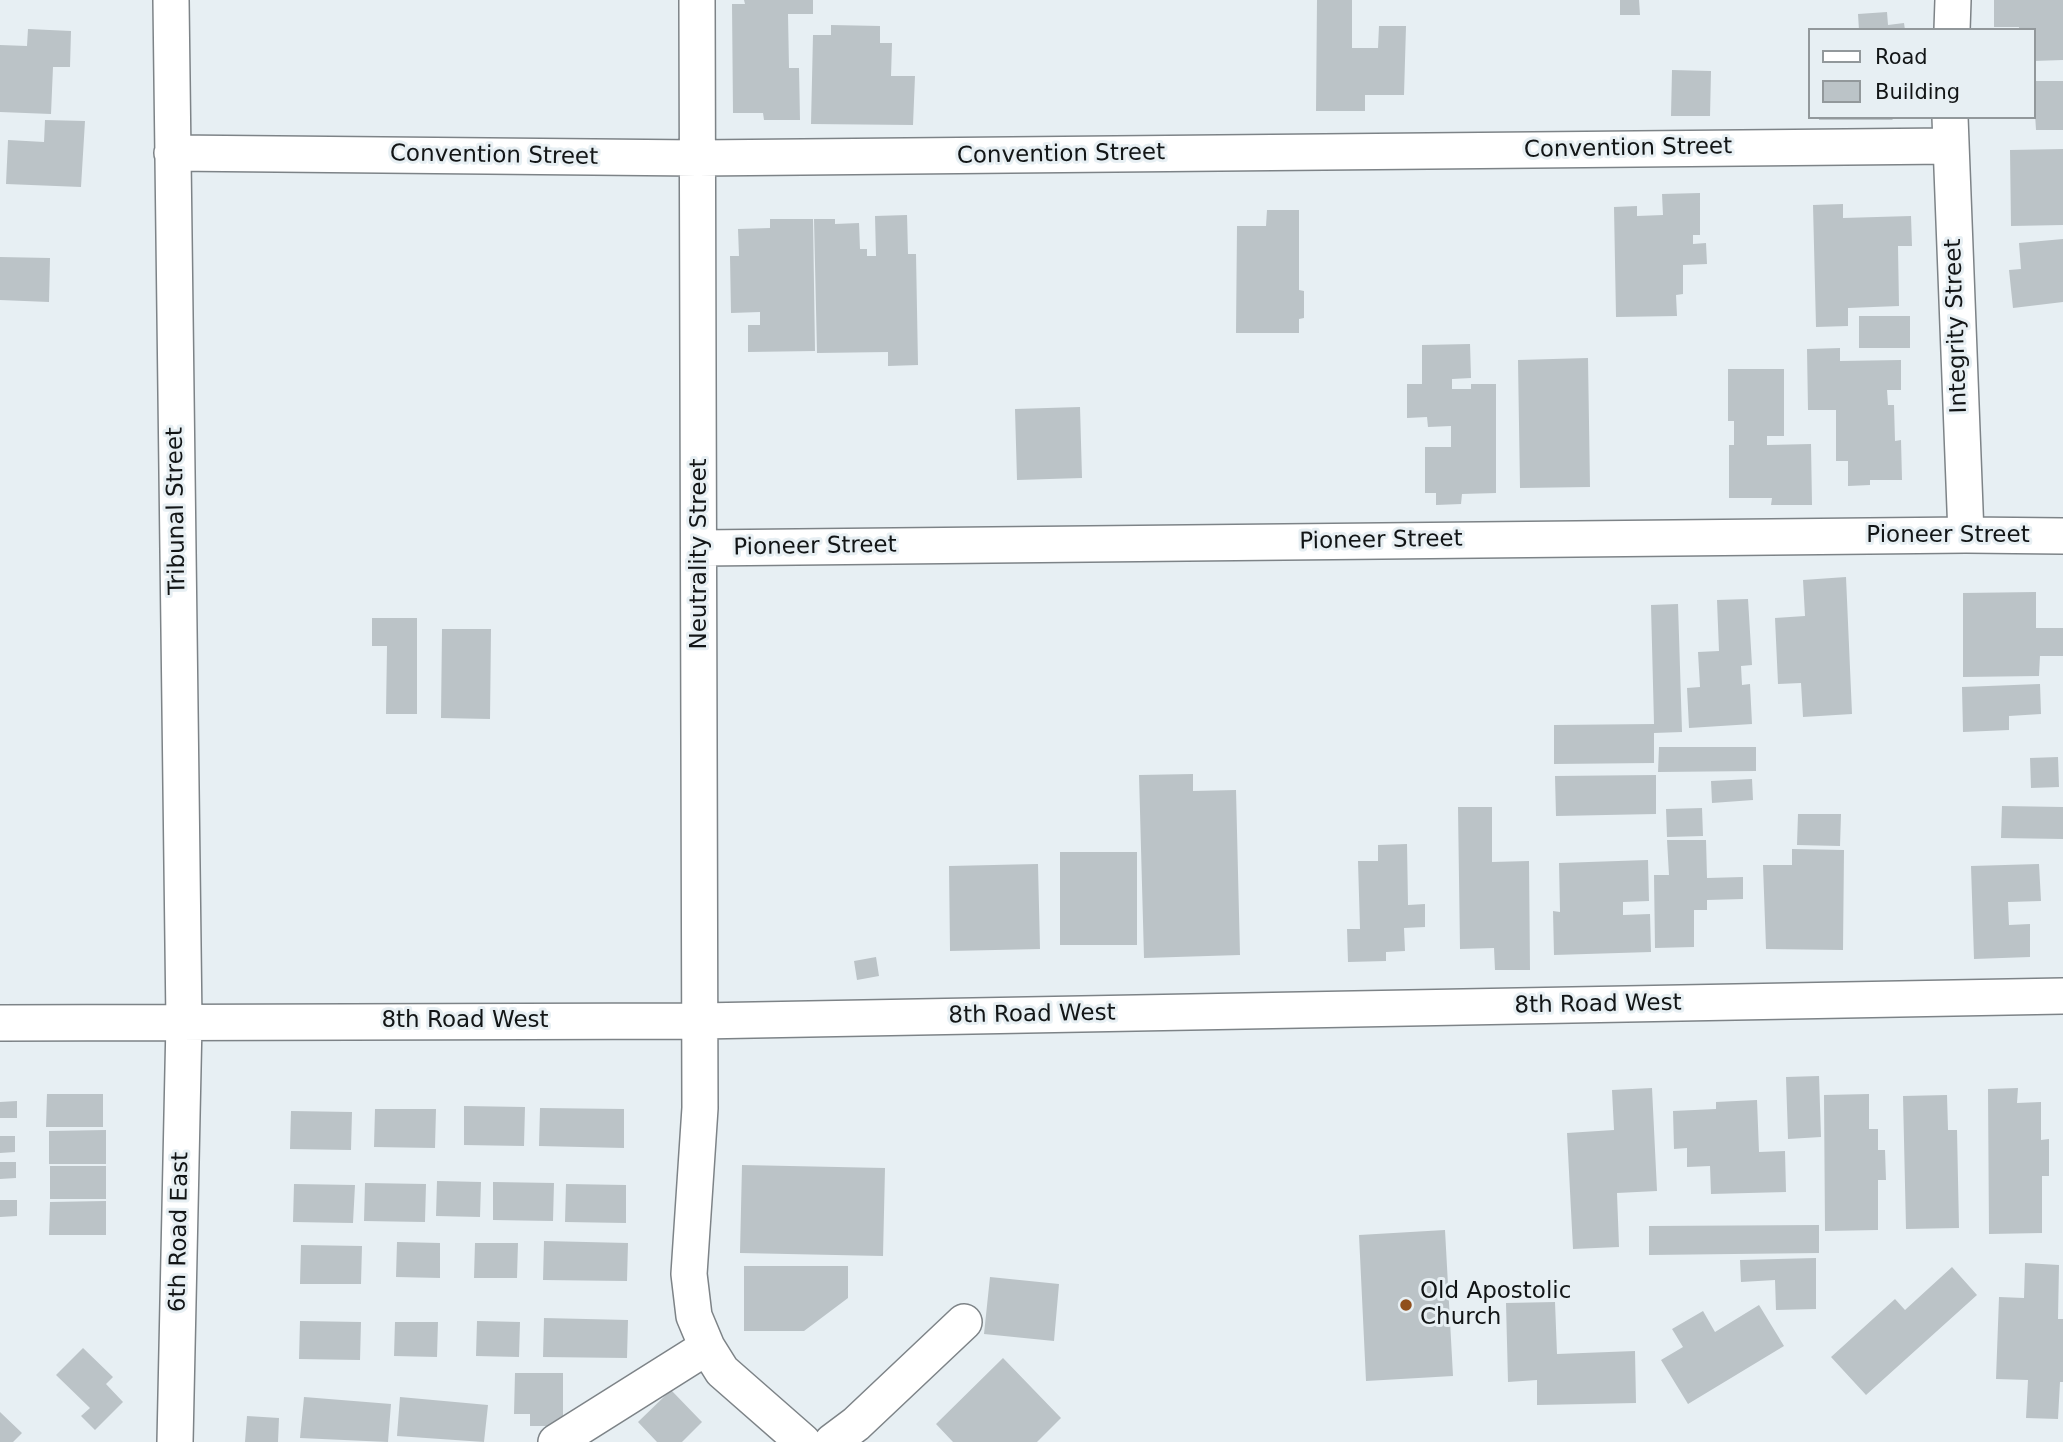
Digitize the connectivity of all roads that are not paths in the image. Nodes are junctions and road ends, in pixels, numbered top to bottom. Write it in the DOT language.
graph roads {
  1 [pos="171,0"];
  2 [pos="697,0"];
  3 [pos="1953,0"];
  4 [pos="1952,28"];
  5 [pos="1950,131"];
  6 [pos="172,153"];
  7 [pos="698,158"];
  8 [pos="1966,535"];
  9 [pos="2063,536"];
  10 [pos="700,548"];
  11 [pos="2063,996"];
  12 [pos="700,1021"];
  13 [pos="184,1022"];
  14 [pos="0,1023"];
  15 [pos="964,1322"];
  16 [pos="707,1347"];
  17 [pos="175,1442"];
  18 [pos="556,1442"];
  19 [pos="803,1442"];
  20 [pos="832,1442"];
  1 -- 6 [label="street, Tribunal Street"];
  2 -- 7 [label="street, Neutrality Street"];
  3 -- 4 [label="street"];
  5 -- 7 [label="street, Convention Street"];
  5 -- 8 [label="street, Integrity Street"];
  6 -- 7 [label="street, Convention Street"];
  6 -- 13 [label="street, Tribunal Street"];
  7 -- 10 [label="street, Neutrality Street"];
  8 -- 9 [label="street, Pioneer Street"];
  8 -- 10 [label="street, Pioneer Street"];
  10 -- 12 [label="street, Neutrality Street"];
  11 -- 12 [label="street, 8th Road West"];
  12 -- 13 [label="street, 8th Road West"];
  12 -- 16 [label="street, Neutrality Street"];
  13 -- 14 [label="street, 8th Road West"];
  13 -- 17 [label="street, 6th Road East"];
  15 -- 20 [label="street"];
  16 -- 18 [label="street"];
  16 -- 19 [label="street, Neutrality Street"];
}
